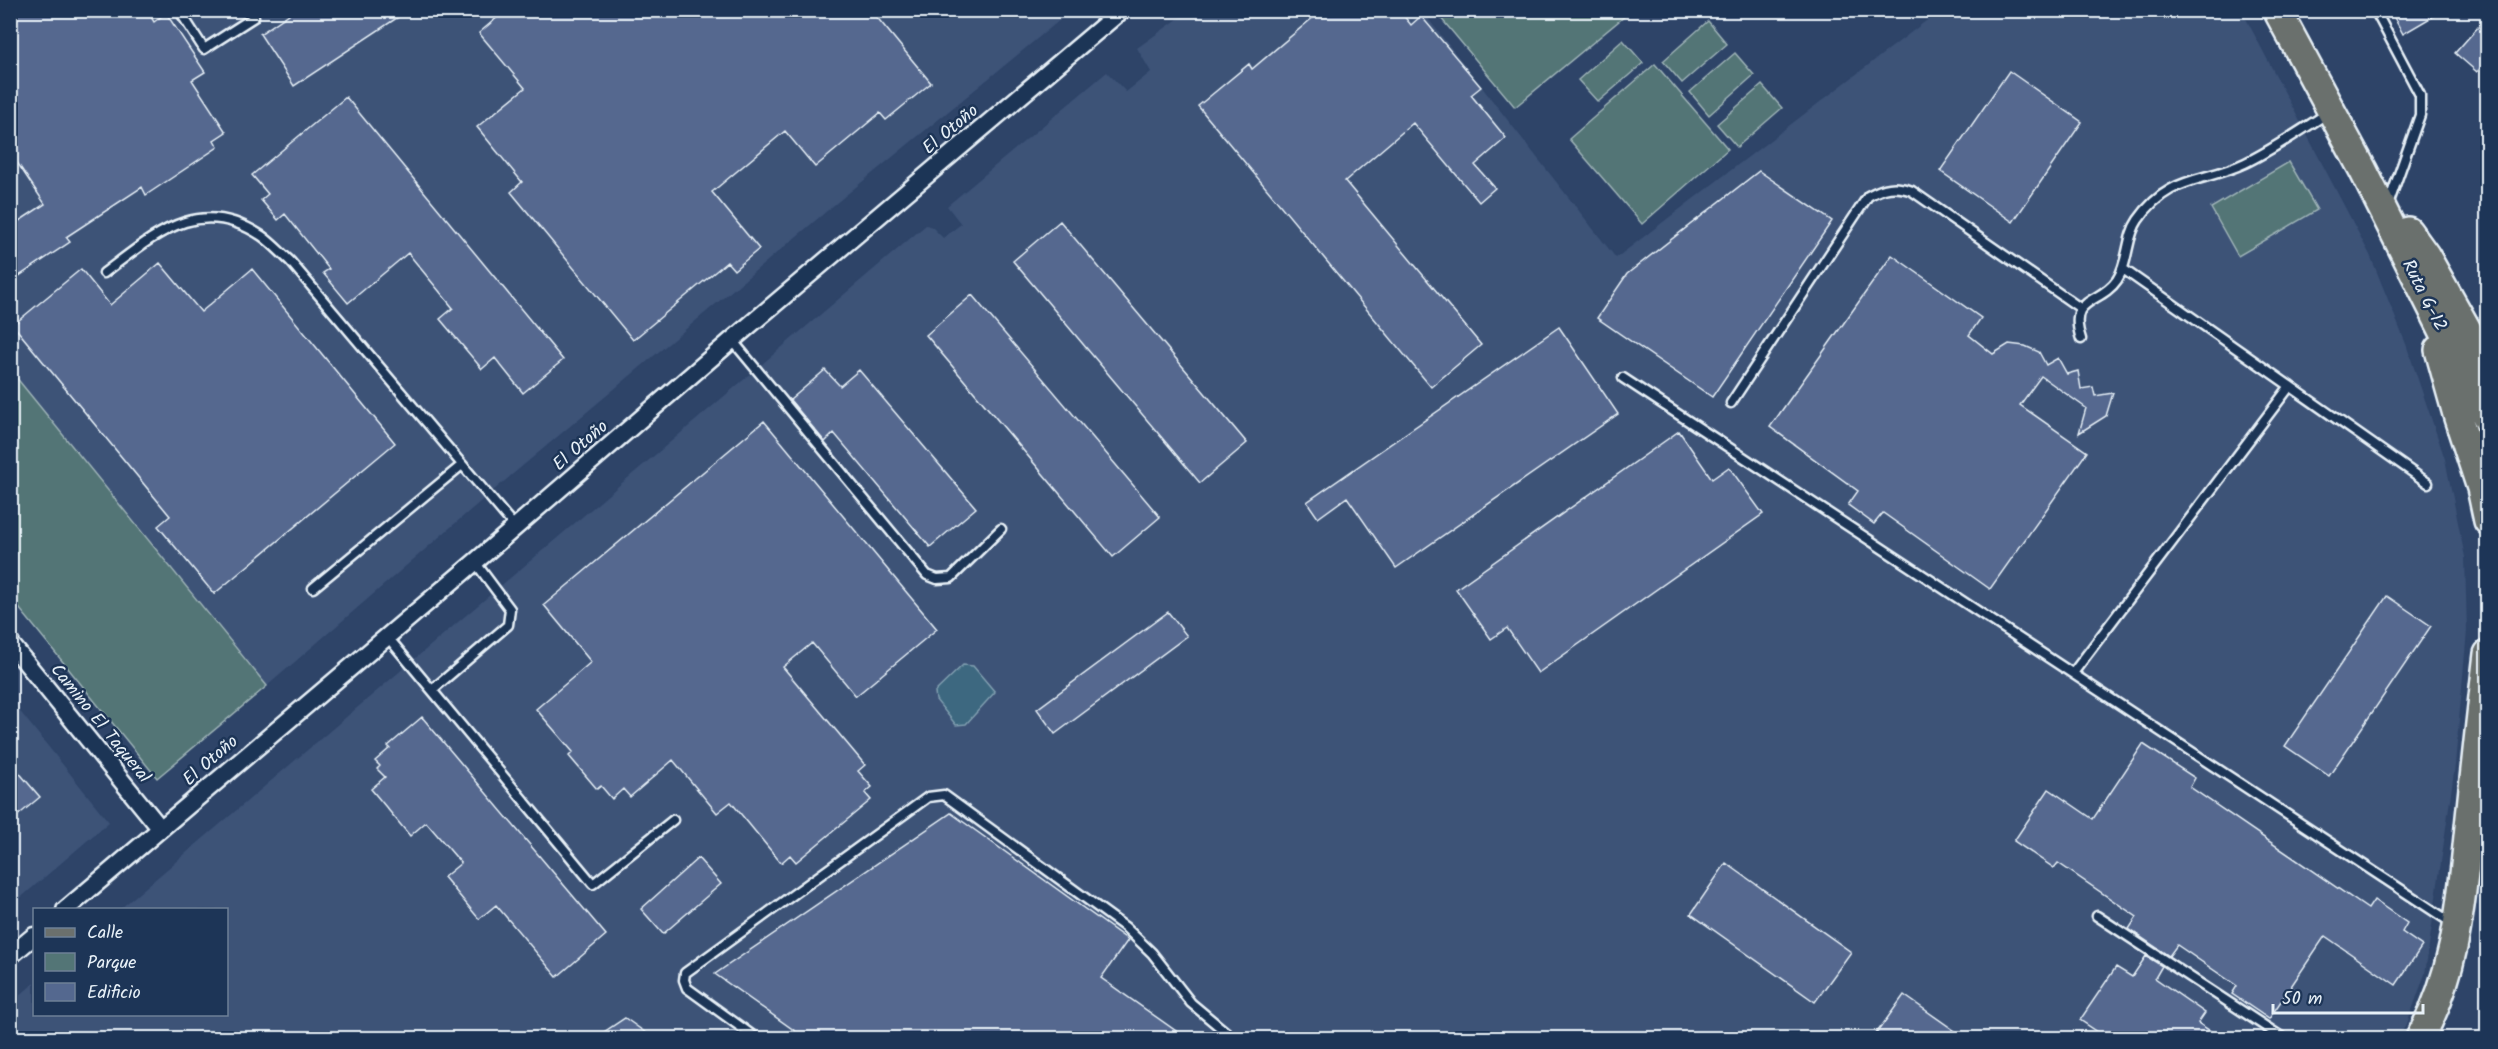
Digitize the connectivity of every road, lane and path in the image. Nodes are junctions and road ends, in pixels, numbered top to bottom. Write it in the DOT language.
graph roads {
  1 [pos="179,10"];
  2 [pos="250,10"];
  3 [pos="1122,10"];
  4 [pos="2277,10"];
  5 [pos="2375,10"];
  6 [pos="2331,112"];
  7 [pos="2362,170"];
  8 [pos="2388,205"];
  9 [pos="2426,256"];
  10 [pos="2123,269"];
  11 [pos="104,273"];
  12 [pos="2422,291"];
  13 [pos="2080,308"];
  14 [pos="2487,333"];
  15 [pos="2081,339"];
  16 [pos="732,340"];
  17 [pos="2487,367"];
  18 [pos="1623,378"];
  19 [pos="2289,386"];
  20 [pos="1731,403"];
  21 [pos="2487,420"];
  22 [pos="462,465"];
  23 [pos="2428,483"];
  24 [pos="2487,521"];
  25 [pos="515,527"];
  26 [pos="1001,529"];
  27 [pos="475,562"];
  28 [pos="313,588"];
  29 [pos="386,635"];
  30 [pos="10,643"];
  31 [pos="2487,654"];
  32 [pos="2073,673"];
  33 [pos="432,690"];
  34 [pos="673,820"];
  35 [pos="160,828"];
  36 [pos="66,908"];
  37 [pos="2097,916"];
  38 [pos="2457,926"];
  39 [pos="33,937"];
  40 [pos="10,956"];
  41 [pos="756,1038"];
  42 [pos="1233,1038"];
  43 [pos="2283,1038"];
  44 [pos="2420,1038"];
  1 -- 2 [label="lane"];
  3 -- 16 [label="street, El Otoño"];
  4 -- 6 [label="main road, Ruta G-12"];
  5 -- 8 [label="lane"];
  6 -- 7 [label="main road, Ruta G-12"];
  6 -- 10 [label="lane"];
  7 -- 8 [label="main road, Ruta G-12"];
  7 -- 12 [label="main road, Ruta G-12"];
  8 -- 9 [label="main road, Ruta G-12"];
  9 -- 14 [label="main road"];
  9 -- 17 [label="main road, Ruta G-12"];
  10 -- 13 [label="lane"];
  10 -- 19 [label="lane"];
  11 -- 22 [label="lane"];
  12 -- 21 [label="main road, Ruta G-12"];
  12 -- 24 [label="main road"];
  13 -- 15 [label="lane"];
  13 -- 20 [label="lane"];
  16 -- 25 [label="street, El Otoño"];
  16 -- 26 [label="lane"];
  18 -- 32 [label="lane"];
  19 -- 23 [label="lane"];
  19 -- 32 [label="lane"];
  22 -- 25 [label="lane"];
  22 -- 28 [label="lane"];
  25 -- 27 [label="street, El Otoño"];
  27 -- 29 [label="street, El Otoño"];
  27 -- 33 [label="lane"];
  29 -- 33 [label="lane"];
  29 -- 35 [label="street, El Otoño"];
  30 -- 35 [label="street, Camino El Taqueral"];
  31 -- 38 [label="main road"];
  32 -- 38 [label="lane"];
  33 -- 34 [label="lane"];
  35 -- 36 [label="street, El Otoño"];
  37 -- 43 [label="lane"];
  38 -- 44 [label="main road"];
  39 -- 40 [label="street"];
  41 -- 42 [label="lane"];
}
